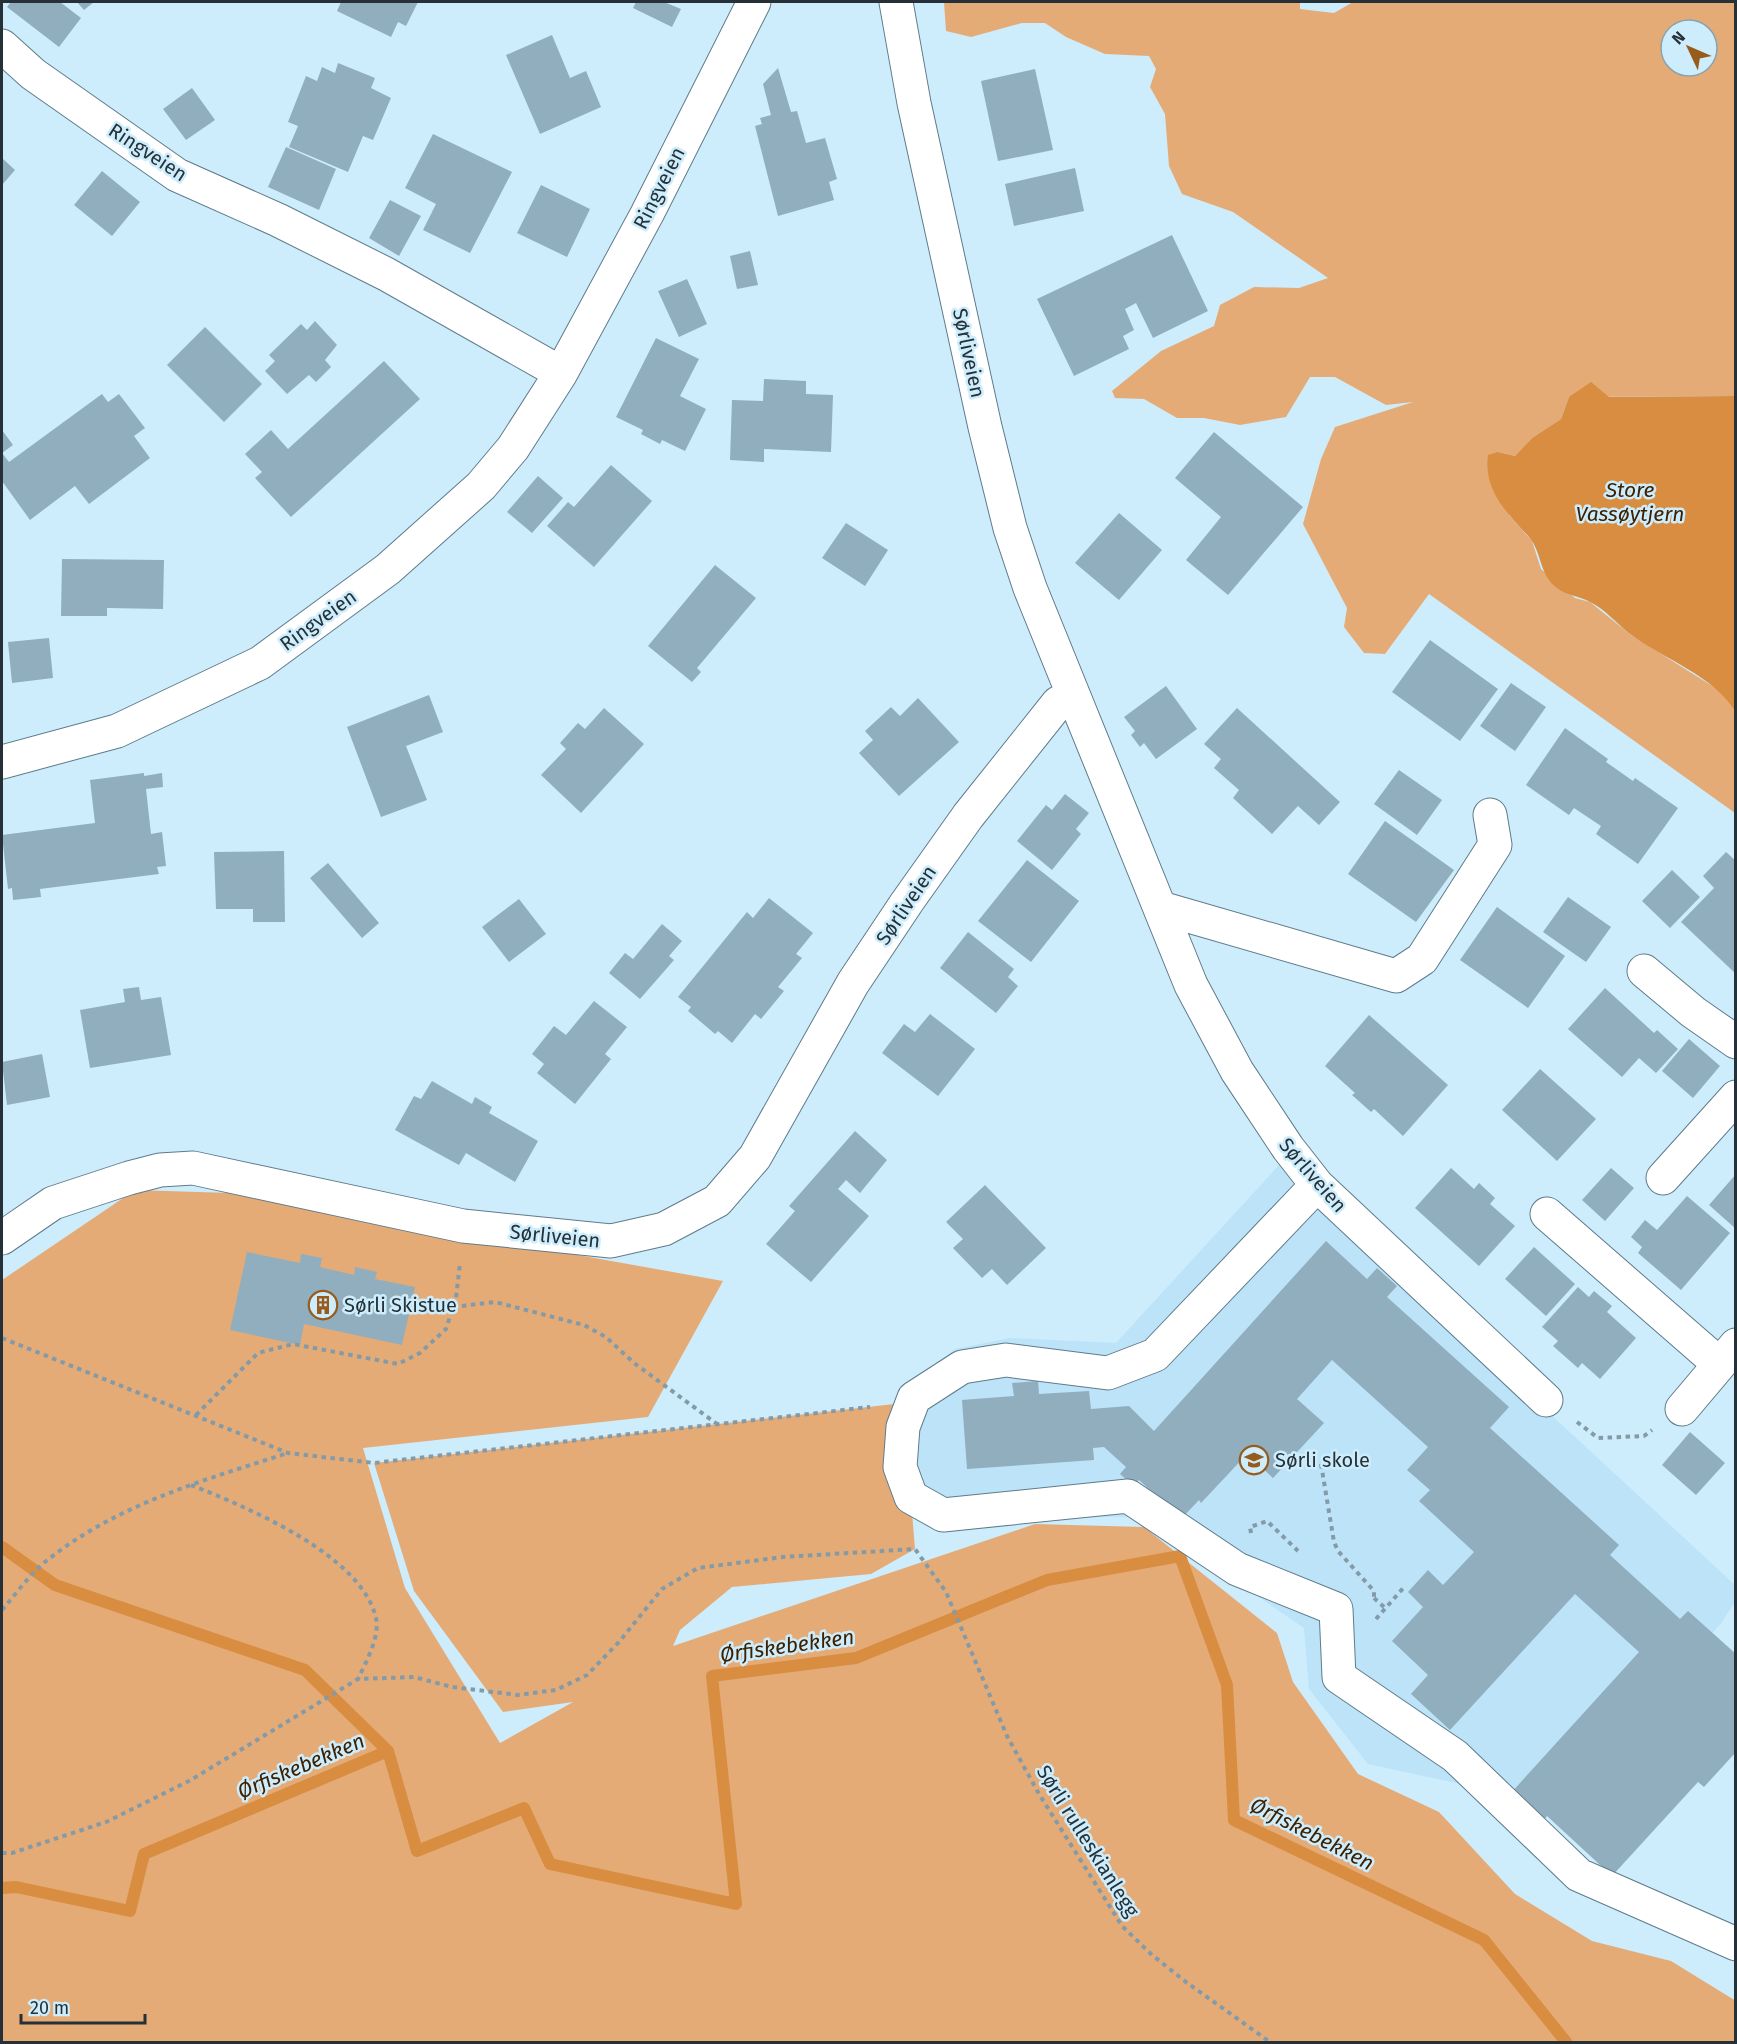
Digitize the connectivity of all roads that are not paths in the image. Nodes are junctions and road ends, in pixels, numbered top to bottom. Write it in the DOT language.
graph roads {
  1 [pos="754,2"];
  2 [pos="896,2"];
  3 [pos="2,46"];
  4 [pos="561,373"];
  5 [pos="1073,695"];
  6 [pos="2,762"];
  7 [pos="1490,815"];
  8 [pos="1161,908"];
  9 [pos="1644,970"];
  10 [pos="1736,1042"];
  11 [pos="1736,1097"];
  12 [pos="1663,1178"];
  13 [pos="1317,1185"];
  14 [pos="1547,1214"];
  15 [pos="2,1238"];
  16 [pos="1727,1354"];
  17 [pos="1546,1400"];
  18 [pos="1682,1409"];
  19 [pos="1736,1944"];
  1 -- 4 [label="street, Ringveien"];
  2 -- 5 [label="street, Sørliveien"];
  3 -- 4 [label="street, Ringveien"];
  4 -- 6 [label="street, Ringveien"];
  5 -- 8 [label="street, Sørliveien"];
  5 -- 15 [label="street, Sørliveien"];
  7 -- 8 [label="street"];
  8 -- 13 [label="street, Sørliveien"];
  9 -- 10 [label="street"];
  11 -- 12 [label="street"];
  13 -- 17 [label="street, Sørliveien"];
  13 -- 19 [label="street"];
  14 -- 16 [label="street"];
  16 -- 18 [label="street"];
}
